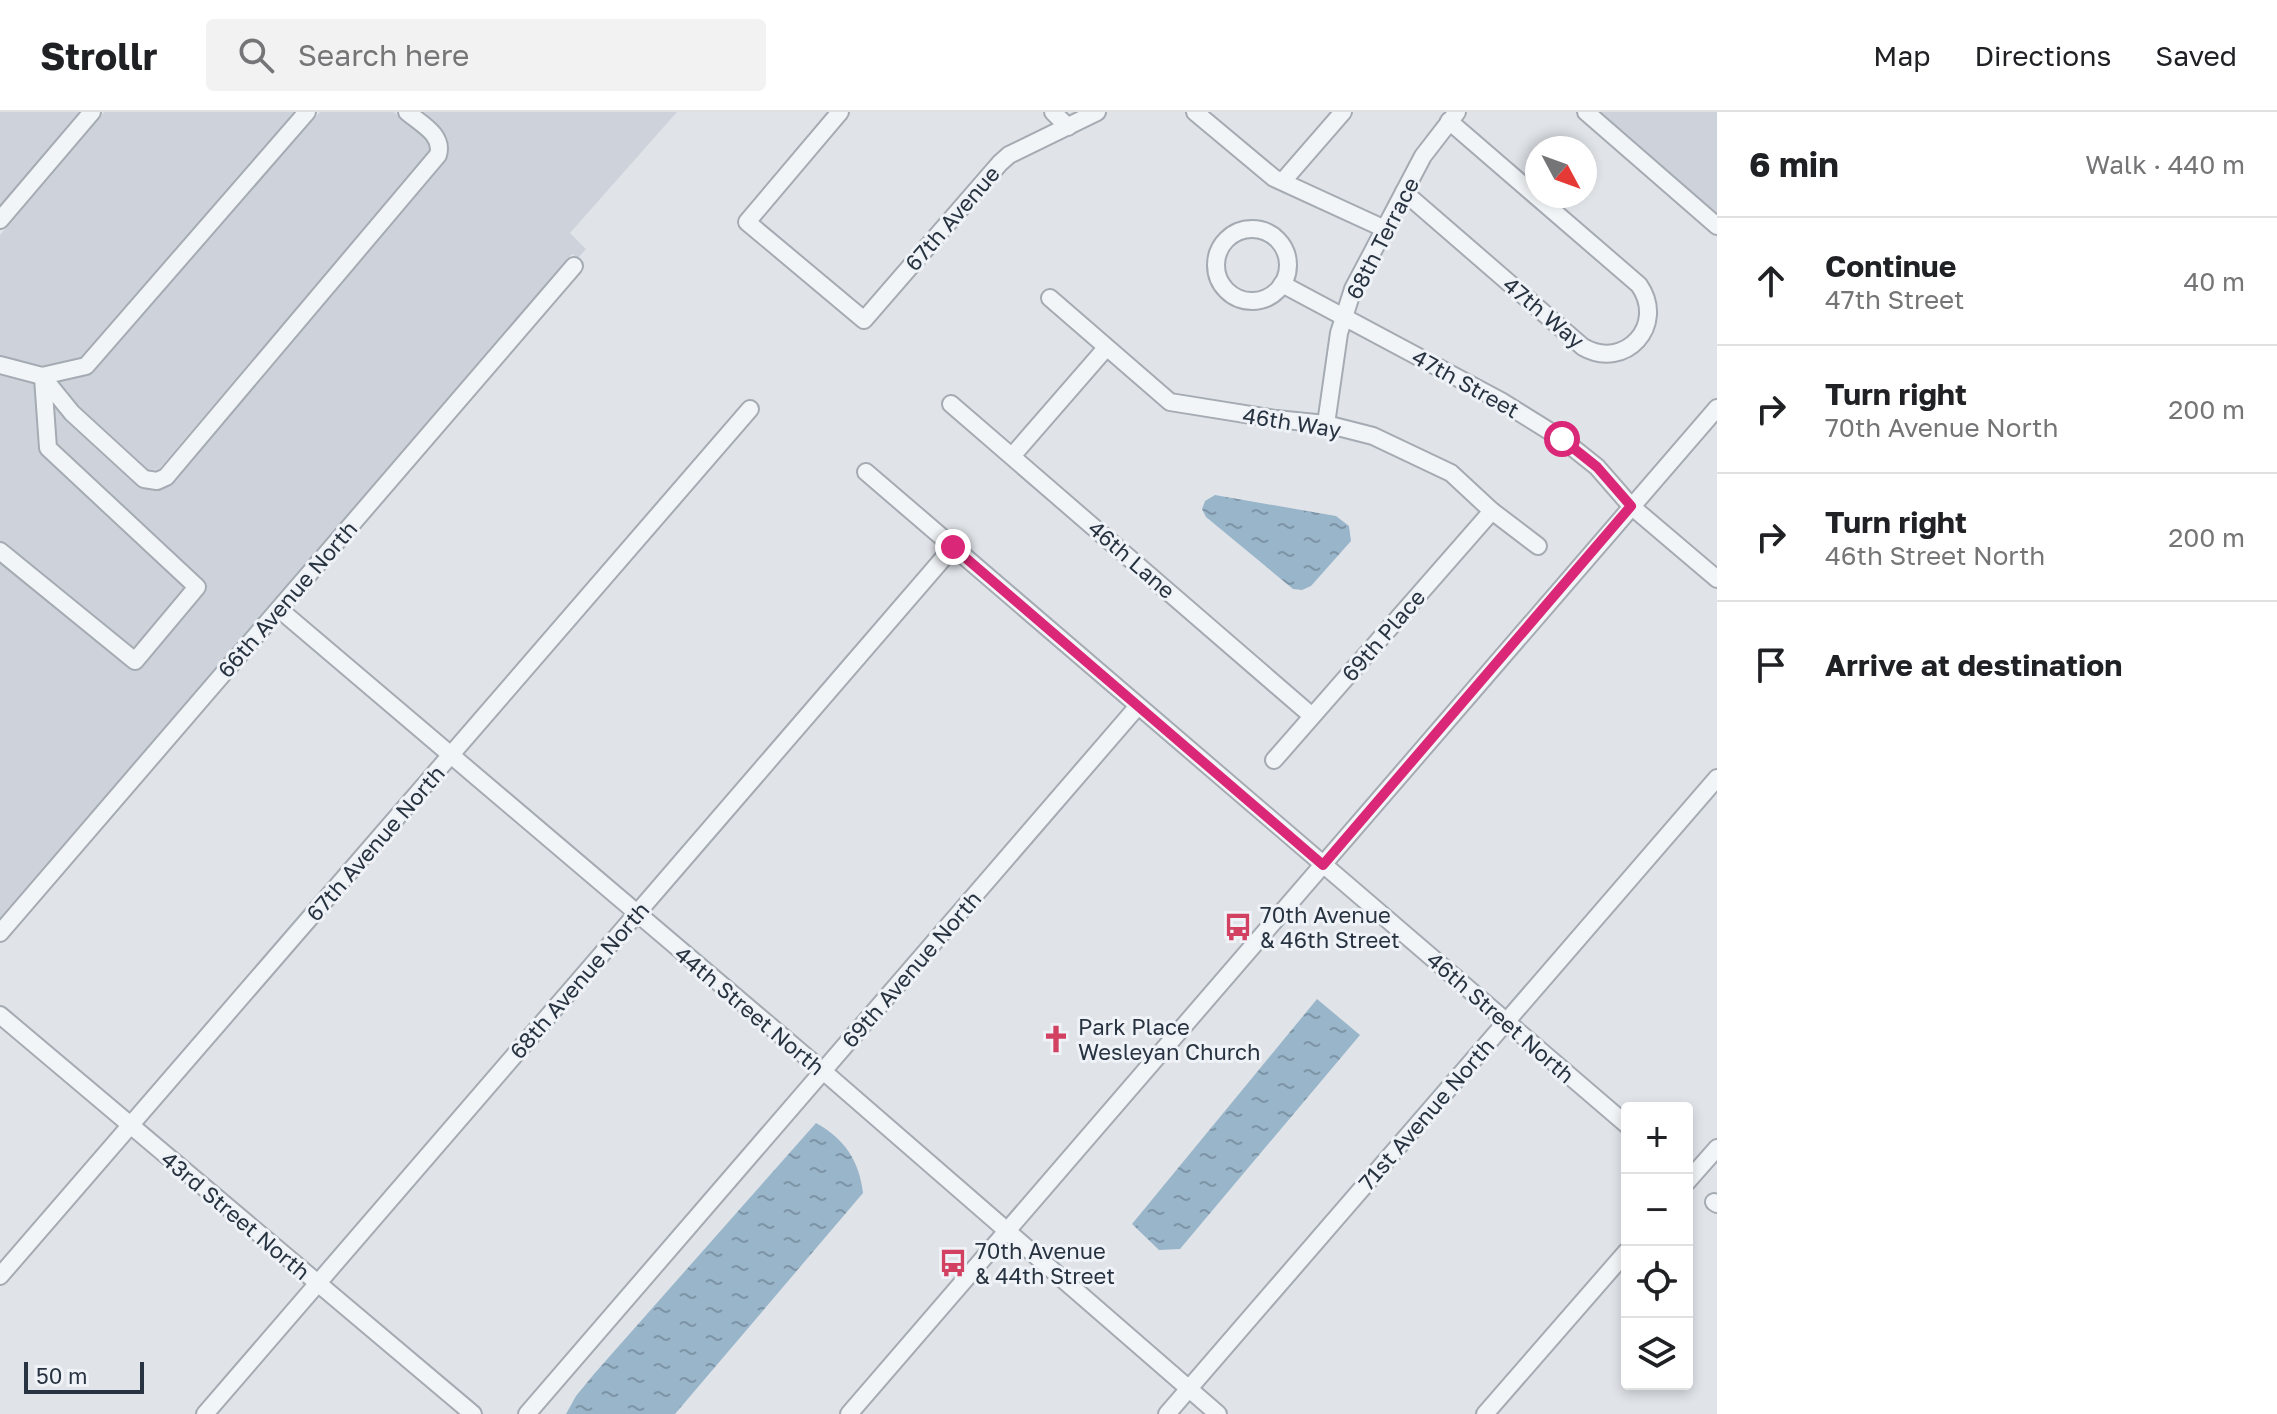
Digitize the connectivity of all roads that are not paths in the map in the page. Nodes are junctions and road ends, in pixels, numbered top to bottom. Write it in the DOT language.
graph roads {
  1 [pos="92,112"];
  2 [pos="307,112"];
  3 [pos="407,112"];
  4 [pos="840,112"];
  5 [pos="1053,112"];
  6 [pos="1097,112"];
  7 [pos="1195,112"];
  8 [pos="1343,112"];
  9 [pos="1586,112"];
  10 [pos="1453,117"];
  11 [pos="1068,127"];
  12 [pos="1283,181"];
  13 [pos="1404,192"];
  14 [pos="0,220"];
  15 [pos="1717,226"];
  16 [pos="1385,229"];
  17 [pos="574,266"];
  18 [pos="1282,284"];
  19 [pos="1050,298"];
  20 [pos="1344,316"];
  21 [pos="1106,348"];
  22 [pos="0,365"];
  23 [pos="42,376"];
  24 [pos="951,404"];
  25 [pos="1717,408"];
  26 [pos="750,409"];
  27 [pos="1326,424"];
  28 [pos="1013,455"];
  29 [pos="866,472"];
  30 [pos="1631,506"];
  31 [pos="1492,511"];
  32 [pos="1538,546"];
  33 [pos="953,547"];
  34 [pos="0,551"];
  35 [pos="1717,579"];
  36 [pos="279,609"];
  37 [pos="1138,706"];
  38 [pos="1312,716"];
  39 [pos="451,756"];
  40 [pos="1274,760"];
  41 [pos="1717,778"];
  42 [pos="1323,865"];
  43 [pos="637,914"];
  44 [pos="0,933"];
  45 [pos="0,1015"];
  46 [pos="1506,1021"];
  47 [pos="823,1071"];
  48 [pos="1621,1120"];
  49 [pos="131,1126"];
  50 [pos="1717,1148"];
  51 [pos="1693,1174"];
  52 [pos="1007,1232"];
  53 [pos="1621,1258"];
  54 [pos="0,1276"];
  55 [pos="318,1284"];
  56 [pos="1189,1388"];
  57 [pos="205,1414"];
  58 [pos="473,1414"];
  59 [pos="527,1414"];
  60 [pos="849,1414"];
  61 [pos="1167,1414"];
  62 [pos="1218,1414"];
  63 [pos="1485,1414"];
  1 -- 14 [label="street"];
  2 -- 23 [label="street"];
  3 -- 23 [label="street"];
  4 -- 11 [label="street, 67th Avenue"];
  5 -- 11 [label="street"];
  6 -- 11 [label="street, 67th Avenue"];
  7 -- 12 [label="street"];
  8 -- 12 [label="street"];
  9 -- 15 [label="street"];
  10 -- 13 [label="street, 68th Terrace"];
  10 -- 13 [label="street, 47th Way"];
  12 -- 16 [label="street"];
  13 -- 16 [label="street, 68th Terrace"];
  16 -- 20 [label="street, 68th Terrace"];
  17 -- 36 [label="street, 66th Avenue North"];
  18 -- 18 [label="street"];
  18 -- 20 [label="street, 47th Street"];
  19 -- 21 [label="street, 46th Way"];
  20 -- 27 [label="street, 68th Terrace"];
  20 -- 30 [label="street, 47th Street"];
  21 -- 27 [label="street, 46th Way"];
  21 -- 28 [label="street"];
  22 -- 23 [label="street"];
  23 -- 34 [label="street"];
  24 -- 28 [label="street, 46th Lane"];
  25 -- 30 [label="street"];
  26 -- 39 [label="street, 67th Avenue North"];
  27 -- 31 [label="street, 46th Way"];
  28 -- 38 [label="street, 46th Lane"];
  29 -- 33 [label="street, 46th Street North"];
  30 -- 35 [label="street, 47th Street"];
  30 -- 42 [label="street"];
  31 -- 32 [label="street, 46th Way"];
  31 -- 38 [label="street, 69th Place"];
  33 -- 37 [label="street, 46th Street North"];
  33 -- 43 [label="street, 68th Avenue North"];
  36 -- 39 [label="street, 44th Street North"];
  36 -- 44 [label="street, 66th Avenue North"];
  37 -- 42 [label="street, 46th Street North"];
  37 -- 47 [label="street, 69th Avenue North"];
  38 -- 40 [label="street, 69th Place"];
  39 -- 43 [label="street, 44th Street North"];
  39 -- 49 [label="street, 67th Avenue North"];
  41 -- 46 [label="street, 71st Avenue North"];
  42 -- 46 [label="street, 46th Street North"];
  42 -- 52 [label="street"];
  43 -- 47 [label="street, 44th Street North"];
  43 -- 55 [label="street, 68th Avenue North"];
  45 -- 49 [label="street, 43rd Street North"];
  46 -- 48 [label="street, 46th Street North"];
  46 -- 56 [label="street, 71st Avenue North"];
  47 -- 52 [label="street, 44th Street North"];
  47 -- 59 [label="street, 69th Avenue North"];
  49 -- 54 [label="street, 67th Avenue North"];
  49 -- 55 [label="street, 43rd Street North"];
  50 -- 51 [label="street"];
  52 -- 56 [label="street, 44th Street North"];
  52 -- 60 [label="street"];
  53 -- 63 [label="street"];
  55 -- 57 [label="street, 68th Avenue North"];
  55 -- 58 [label="street, 43rd Street North"];
  56 -- 61 [label="street, 71st Avenue North"];
  56 -- 62 [label="street, 44th Street North"];
}
